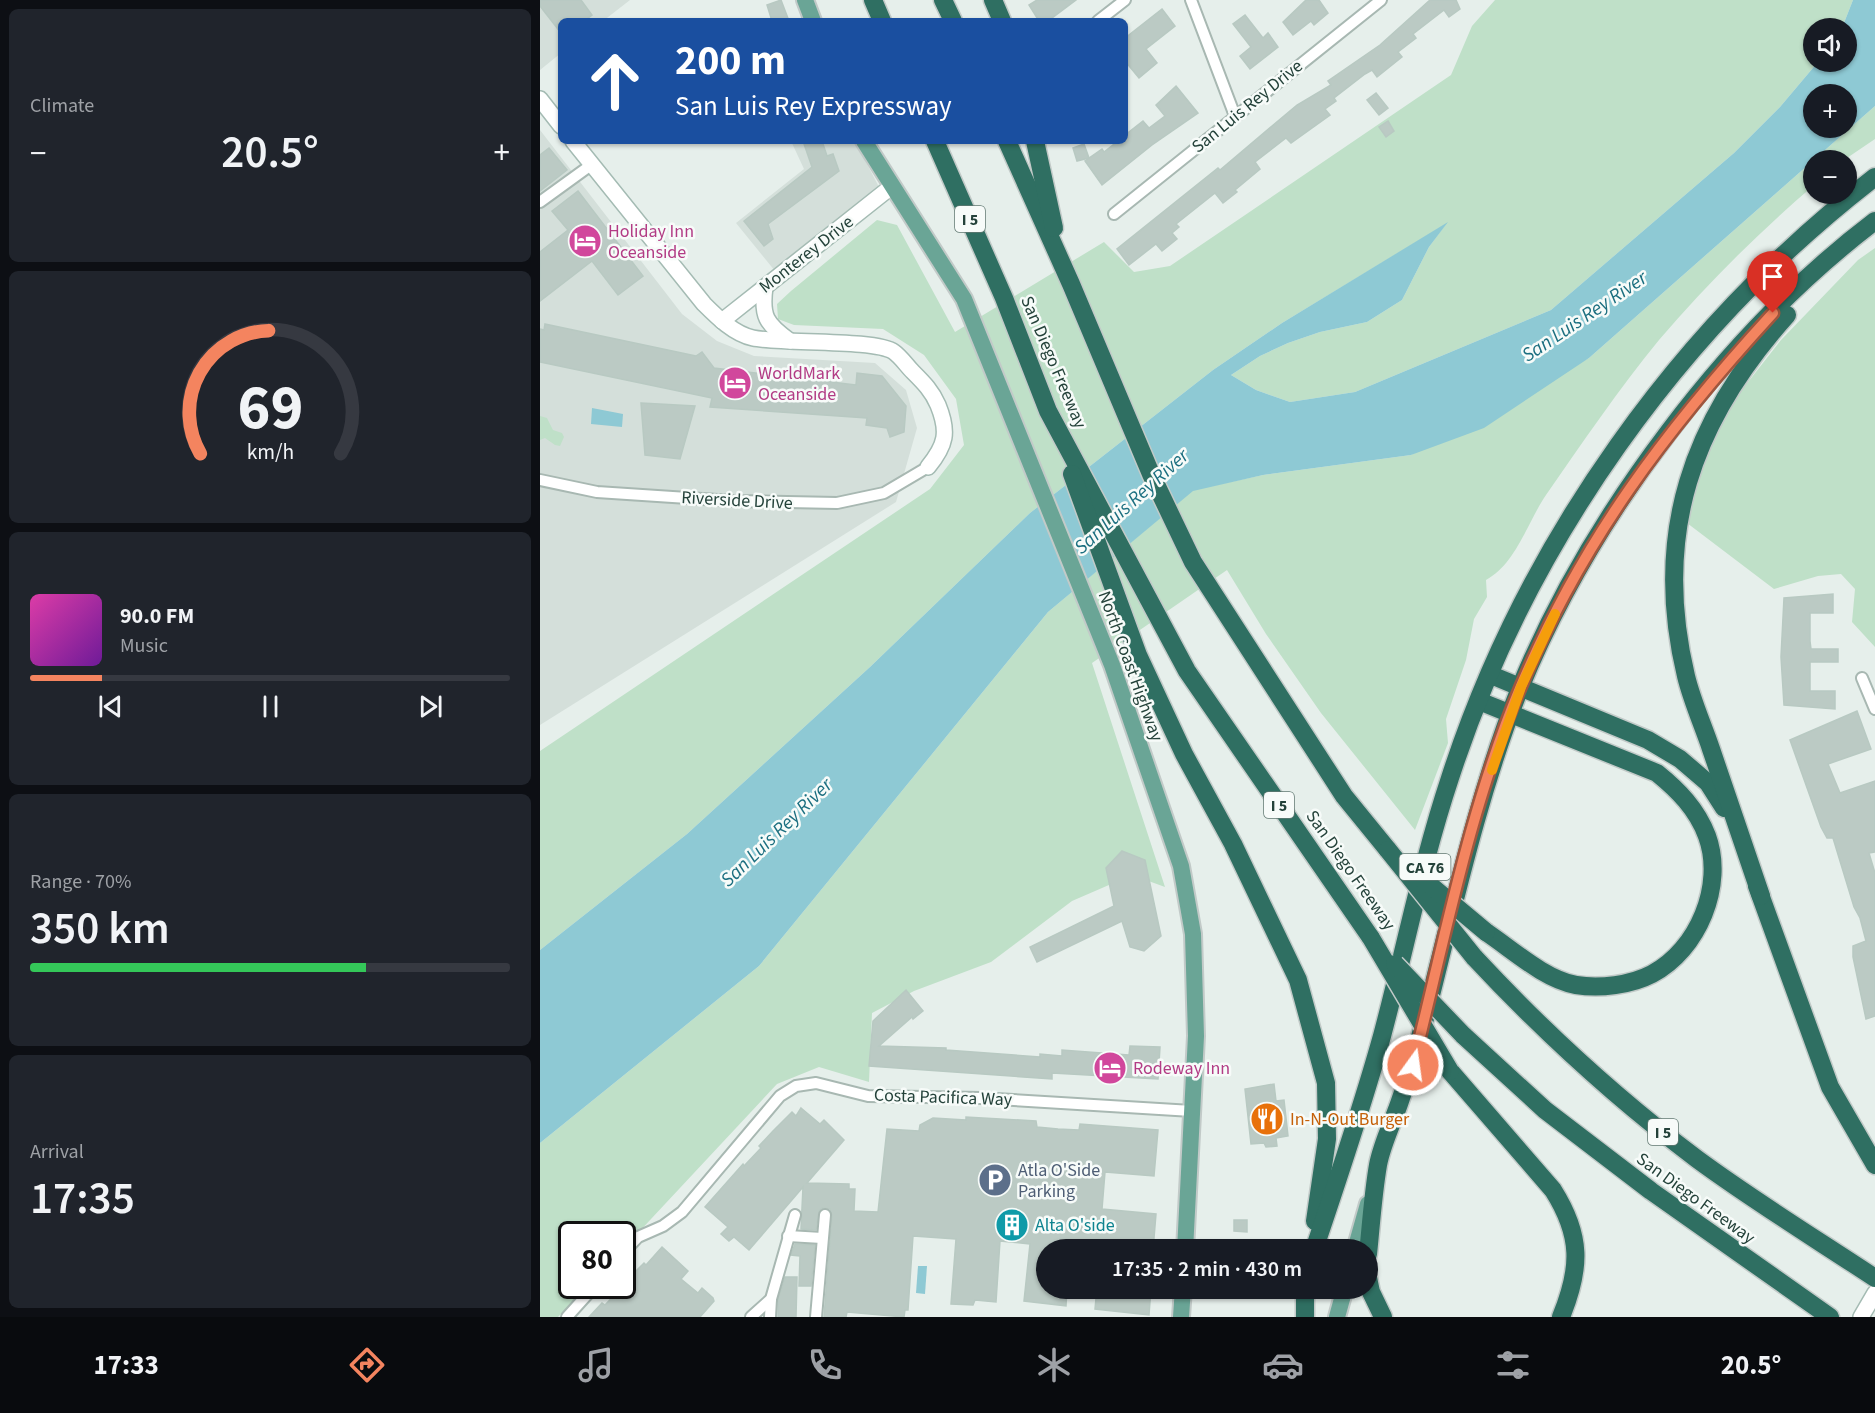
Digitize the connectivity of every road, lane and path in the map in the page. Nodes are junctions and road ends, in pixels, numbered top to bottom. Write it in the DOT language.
graph roads {
  1 [pos="805,0"];
  2 [pos="873,0"];
  3 [pos="943,0"];
  4 [pos="993,0"];
  5 [pos="1125,0"];
  6 [pos="1191,0"];
  7 [pos="1381,0"];
  8 [pos="812,18"];
  9 [pos="881,18"];
  10 [pos="952,18"];
  11 [pos="1001,18"];
  12 [pos="1102,18"];
  13 [pos="540,99"];
  14 [pos="1235,116"];
  15 [pos="558,122"];
  16 [pos="575,144"];
  17 [pos="866,144"];
  18 [pos="936,144"];
  19 [pos="1007,144"];
  20 [pos="1036,144"];
  21 [pos="591,165"];
  22 [pos="1875,177"];
  23 [pos="891,187"];
  24 [pos="540,202"];
  25 [pos="1114,214"];
  26 [pos="1869,225"];
  27 [pos="1062,265"];
  28 [pos="765,287"];
  29 [pos="722,321"];
  30 [pos="790,341"];
  31 [pos="1048,411"];
  32 [pos="928,467"];
  33 [pos="540,480"];
  34 [pos="1491,675"];
  35 [pos="1862,678"];
  36 [pos="1521,687"];
  37 [pos="1479,701"];
  38 [pos="1875,709"];
  39 [pos="1511,713"];
  40 [pos="1388,850"];
  41 [pos="1761,896"];
  42 [pos="1371,938"];
  43 [pos="1192,1111"];
  44 [pos="1378,1163"];
  45 [pos="1875,1165"];
  46 [pos="795,1215"];
  47 [pos="825,1215"];
  48 [pos="788,1236"];
  49 [pos="822,1238"];
  50 [pos="636,1239"];
  51 [pos="1186,1239"];
  52 [pos="1314,1239"];
  53 [pos="1317,1239"];
  54 [pos="1358,1239"];
  55 [pos="1370,1239"];
  56 [pos="1875,1278"];
  57 [pos="1875,1293"];
  58 [pos="583,1299"];
  59 [pos="771,1299"];
  60 [pos="1182,1299"];
  61 [pos="1302,1299"];
  62 [pos="1304,1299"];
  63 [pos="1342,1299"];
  64 [pos="1374,1299"];
  65 [pos="567,1317"];
  66 [pos="751,1317"];
  67 [pos="770,1317"];
  68 [pos="816,1317"];
  69 [pos="1181,1317"];
  70 [pos="1298,1317"];
  71 [pos="1305,1317"];
  72 [pos="1337,1317"];
  73 [pos="1383,1317"];
  74 [pos="1561,1317"];
  75 [pos="1830,1317"];
  76 [pos="1861,1317"];
  1 -- 8 [label="main road"];
  2 -- 9 [label="highway"];
  3 -- 10 [label="highway"];
  4 -- 11 [label="highway"];
  5 -- 12 [label="street"];
  6 -- 14 [label="street"];
  7 -- 14 [label="street, San Luis Rey Drive"];
  13 -- 15 [label="street"];
  14 -- 25 [label="street, San Luis Rey Drive"];
  16 -- 21 [label="street"];
  17 -- 23 [label="main road, North Coast Highway"];
  18 -- 31 [label="highway, San Diego Freeway / I 5"];
  19 -- 27 [label="highway, San Diego Freeway / I 5"];
  20 -- 27 [label="highway"];
  21 -- 24 [label="street"];
  21 -- 29 [label="street"];
  22 -- 34 [label="highway, CA 76"];
  23 -- 28 [label="street, Monterey Drive"];
  23 -- 43 [label="main road, North Coast Highway"];
  26 -- 36 [label="highway, CA 76"];
  26 -- 41 [label="highway"];
  27 -- 40 [label="highway, San Diego Freeway / I 5"];
  28 -- 29 [label="street, Monterey Drive"];
  28 -- 30 [label="street"];
  29 -- 30 [label="street"];
  30 -- 32 [label="street"];
  31 -- 42 [label="highway, San Diego Freeway / I 5"];
  31 -- 52 [label="highway"];
  32 -- 33 [label="street, Riverside Drive"];
  34 -- 36 [label="highway"];
  34 -- 37 [label="highway, CA 76"];
  35 -- 38 [label="street"];
  36 -- 39 [label="highway, CA 76"];
  36 -- 41 [label="highway"];
  37 -- 39 [label="highway"];
  37 -- 53 [label="highway, CA 76"];
  39 -- 40 [label="highway, bridge"];
  39 -- 44 [label="highway, CA 76"];
  40 -- 56 [label="highway, San Diego Freeway / I 5, bridge"];
  41 -- 45 [label="highway"];
  42 -- 74 [label="highway, bridge"];
  42 -- 75 [label="highway, San Diego Freeway / I 5, bridge"];
  43 -- 50 [label="street, Costa Pacifica Way"];
  43 -- 51 [label="main road, North Coast Highway"];
  44 -- 54 [label="main road, CA 76"];
  44 -- 55 [label="highway"];
  46 -- 48 [label="street"];
  47 -- 49 [label="street"];
  48 -- 49 [label="street"];
  48 -- 59 [label="street"];
  49 -- 68 [label="street"];
  57 -- 76 [label="street"];
  58 -- 65 [label="street"];
  59 -- 66 [label="street"];
  59 -- 67 [label="street"];
  60 -- 69 [label="main road"];
  61 -- 70 [label="main road"];
  62 -- 71 [label="highway"];
  63 -- 72 [label="main road"];
  64 -- 73 [label="highway"];
}
